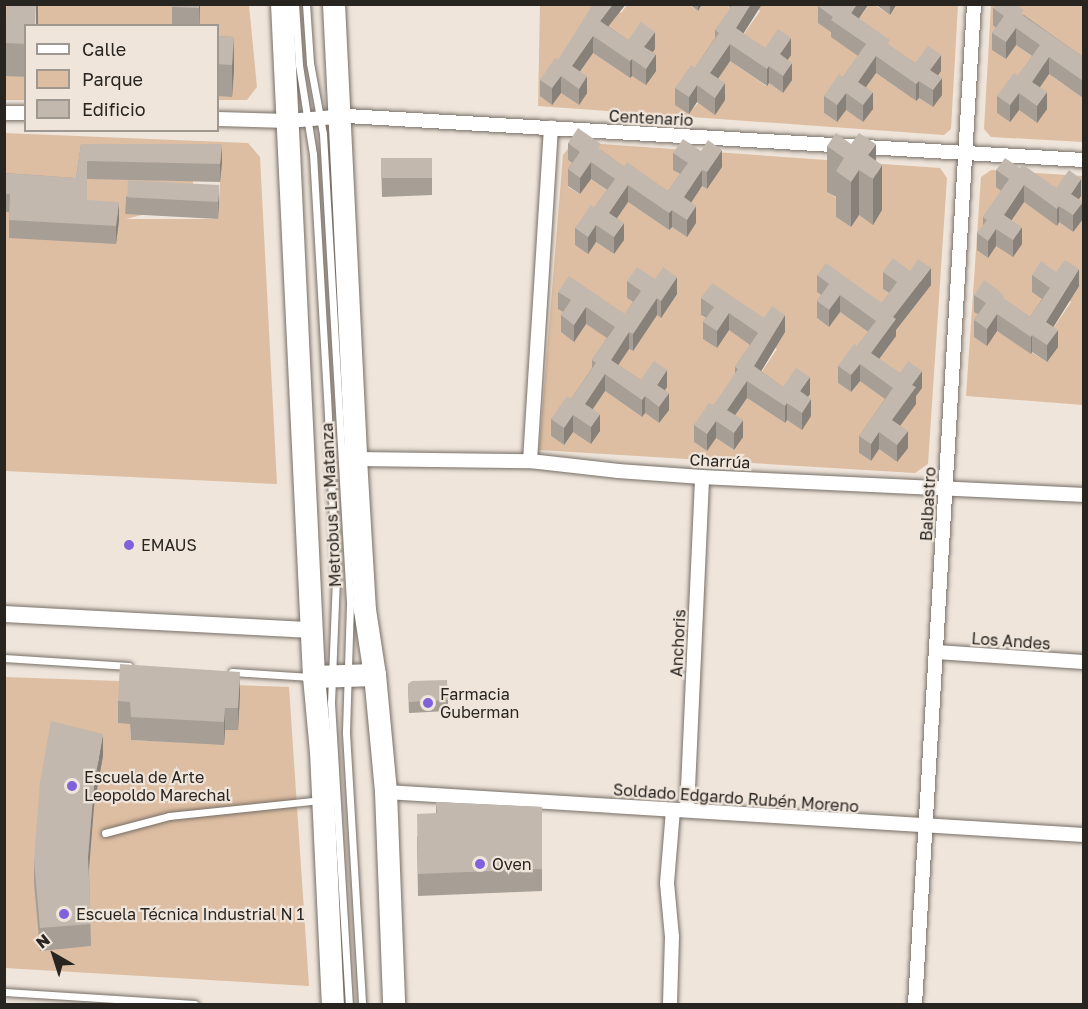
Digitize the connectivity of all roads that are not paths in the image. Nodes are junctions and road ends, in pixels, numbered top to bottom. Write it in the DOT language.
graph roads {
  1 [pos="282,4"];
  2 [pos="295,4"];
  3 [pos="306,4"];
  4 [pos="334,4"];
  5 [pos="974,4"];
  6 [pos="4,113"];
  7 [pos="24,113"];
  8 [pos="314,118"];
  9 [pos="219,119"];
  10 [pos="550,128"];
  11 [pos="965,153"];
  12 [pos="1083,160"];
  13 [pos="356,459"];
  14 [pos="530,461"];
  15 [pos="702,477"];
  16 [pos="945,488"];
  17 [pos="1083,495"];
  18 [pos="4,614"];
  19 [pos="312,630"];
  20 [pos="936,652"];
  21 [pos="4,658"];
  22 [pos="1083,662"];
  23 [pos="135,666"];
  24 [pos="219,671"];
  25 [pos="375,675"];
  26 [pos="332,677"];
  27 [pos="386,792"];
  28 [pos="323,799"];
  29 [pos="680,810"];
  30 [pos="926,827"];
  31 [pos="105,833"];
  32 [pos="1083,836"];
  33 [pos="4,992"];
  34 [pos="195,1005"];
  35 [pos="333,1005"];
  36 [pos="349,1005"];
  37 [pos="362,1005"];
  38 [pos="394,1005"];
  39 [pos="670,1005"];
  40 [pos="915,1005"];
  1 -- 8 [label="highway"];
  2 -- 8 [label="lane, Metrobus La Matanza"];
  3 -- 8 [label="lane, Metrobus La Matanza"];
  4 -- 8 [label="highway"];
  5 -- 11 [label="street, Balbastro"];
  6 -- 7 [label="street"];
  8 -- 9 [label="street, Centenario"];
  8 -- 10 [label="street, Centenario"];
  8 -- 13 [label="highway"];
  8 -- 19 [label="highway"];
  8 -- 26 [label="lane, Metrobus La Matanza"];
  8 -- 26 [label="lane, Metrobus La Matanza"];
  10 -- 11 [label="street, Centenario"];
  10 -- 14 [label="street"];
  11 -- 12 [label="street, Centenario"];
  11 -- 16 [label="street, Balbastro"];
  13 -- 14 [label="street, Charrúa"];
  13 -- 25 [label="highway"];
  14 -- 15 [label="street, Charrúa"];
  15 -- 16 [label="street, Charrúa"];
  15 -- 29 [label="street, Anchoris"];
  16 -- 17 [label="street, Charrúa"];
  16 -- 20 [label="street, Balbastro"];
  18 -- 19 [label="street"];
  19 -- 26 [label="highway"];
  20 -- 22 [label="street, Los Andes"];
  20 -- 30 [label="street, Balbastro"];
  21 -- 23 [label="lane"];
  24 -- 26 [label="lane"];
  25 -- 26 [label="highway"];
  25 -- 27 [label="highway"];
  26 -- 28 [label="highway"];
  26 -- 36 [label="lane, Metrobus La Matanza"];
  26 -- 37 [label="lane, Metrobus La Matanza"];
  27 -- 29 [label="street, Soldado Edgardo Rubén Moreno"];
  27 -- 38 [label="highway"];
  28 -- 31 [label="lane"];
  28 -- 35 [label="highway"];
  29 -- 30 [label="street, Soldado Edgardo Rubén Moreno"];
  29 -- 39 [label="street, Anchoris"];
  30 -- 32 [label="street, Soldado Edgardo Rubén Moreno"];
  30 -- 40 [label="street, Balbastro"];
  33 -- 34 [label="lane"];
}
